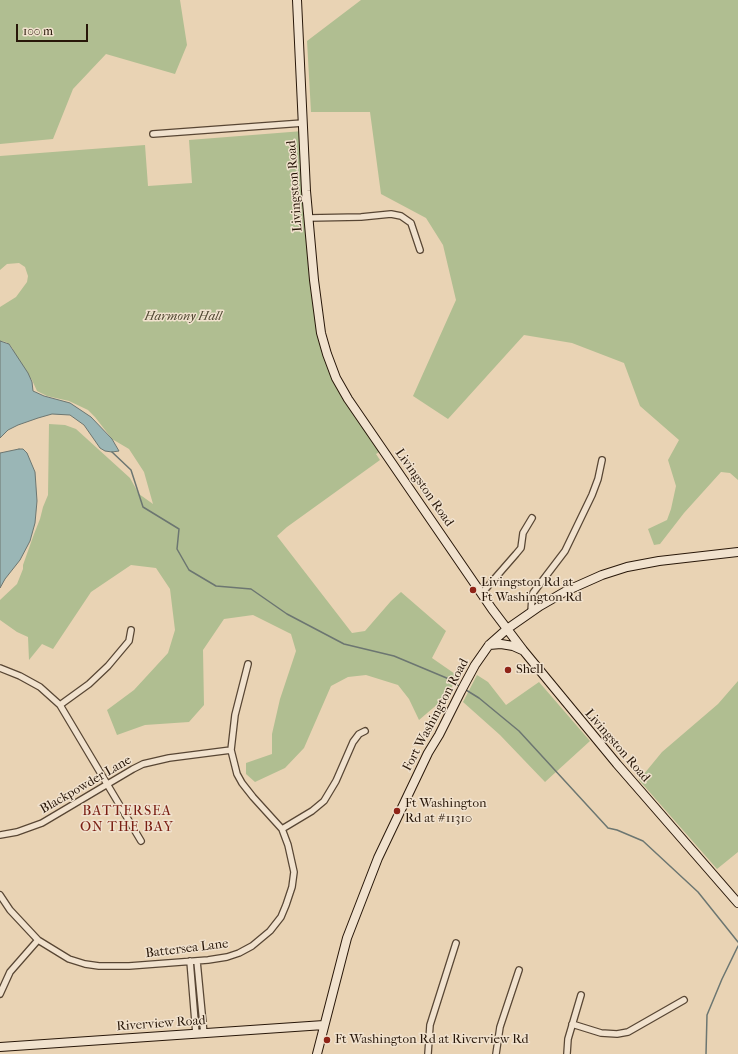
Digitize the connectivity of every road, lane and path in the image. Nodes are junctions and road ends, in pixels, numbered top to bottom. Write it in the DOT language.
graph roads {
  1 [pos="296,0"];
  2 [pos="303,123"];
  3 [pos="153,134"];
  4 [pos="308,218"];
  5 [pos="420,250"];
  6 [pos="602,460"];
  7 [pos="532,518"];
  8 [pos="738,552"];
  9 [pos="482,593"];
  10 [pos="531,612"];
  11 [pos="508,629"];
  12 [pos="131,630"];
  13 [pos="489,645"];
  14 [pos="523,650"];
  15 [pos="248,664"];
  16 [pos="0,668"];
  17 [pos="60,705"];
  18 [pos="365,731"];
  19 [pos="231,750"];
  20 [pos="108,784"];
  21 [pos="282,829"];
  22 [pos="0,835"];
  23 [pos="141,841"];
  24 [pos="0,896"];
  25 [pos="738,903"];
  26 [pos="38,940"];
  27 [pos="456,943"];
  28 [pos="190,961"];
  29 [pos="197,961"];
  30 [pos="519,970"];
  31 [pos="0,994"];
  32 [pos="581,995"];
  33 [pos="684,1000"];
  34 [pos="572,1024"];
  35 [pos="324,1025"];
  36 [pos="200,1034"];
  37 [pos="0,1047"];
  38 [pos="317,1054"];
  39 [pos="428,1054"];
  40 [pos="496,1054"];
  41 [pos="567,1054"];
  1 -- 2 [label="main road, Livingston Road"];
  2 -- 3 [label="street"];
  2 -- 4 [label="main road, Livingston Road"];
  4 -- 5 [label="street"];
  4 -- 9 [label="main road, Livingston Road"];
  6 -- 10 [label="street"];
  7 -- 9 [label="street"];
  8 -- 10 [label="main road, Fort Washington Road"];
  9 -- 11 [label="main road, Livingston Road"];
  10 -- 11 [label="main road, Fort Washington Road"];
  11 -- 13 [label="main road, Fort Washington Road"];
  11 -- 14 [label="main road, Livingston Road"];
  12 -- 17 [label="street"];
  13 -- 14 [label="main road"];
  13 -- 35 [label="main road, Fort Washington Road"];
  14 -- 25 [label="main road, Livingston Road"];
  15 -- 19 [label="street, Battersea Lane"];
  16 -- 17 [label="street"];
  17 -- 20 [label="street"];
  18 -- 21 [label="street"];
  19 -- 20 [label="street, Blackpowder Lane"];
  19 -- 21 [label="street, Battersea Lane"];
  20 -- 22 [label="street, Blackpowder Lane"];
  20 -- 23 [label="street"];
  21 -- 29 [label="street, Battersea Lane"];
  24 -- 26 [label="street, Battersea Lane"];
  26 -- 28 [label="street, Battersea Lane"];
  26 -- 31 [label="street"];
  27 -- 39 [label="street"];
  28 -- 29 [label="street, Battersea Lane"];
  28 -- 36 [label="street"];
  29 -- 36 [label="street"];
  30 -- 40 [label="street"];
  32 -- 34 [label="street"];
  33 -- 34 [label="street"];
  34 -- 41 [label="street"];
  35 -- 36 [label="main road, Riverview Road"];
  35 -- 38 [label="main road, Fort Washington Road"];
  36 -- 37 [label="main road, Riverview Road"];
}
